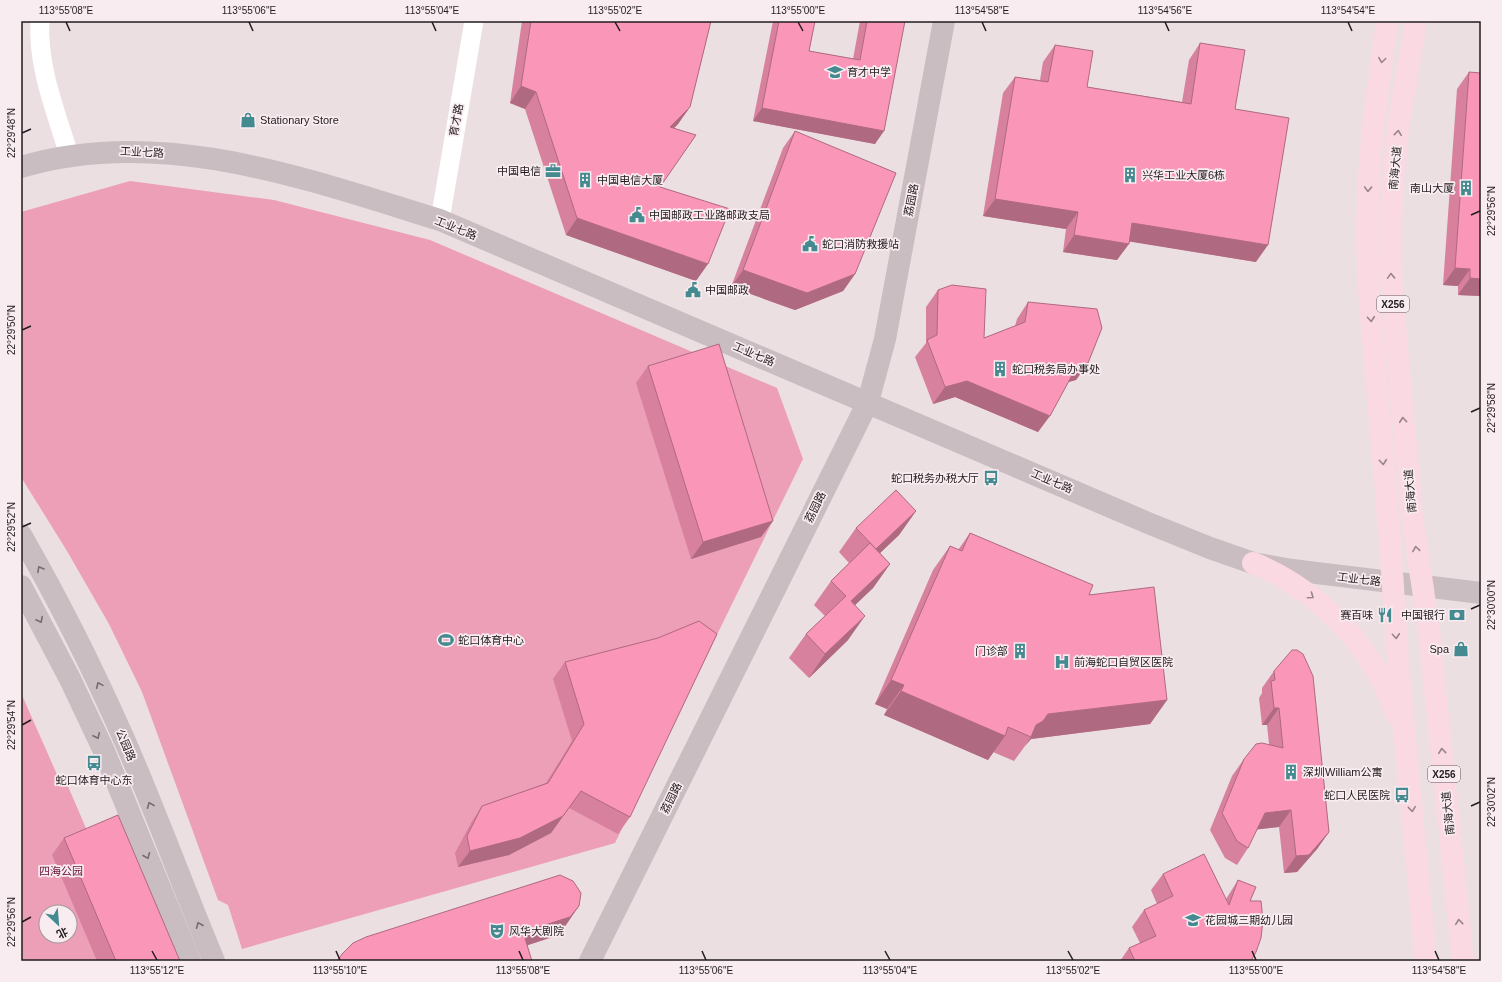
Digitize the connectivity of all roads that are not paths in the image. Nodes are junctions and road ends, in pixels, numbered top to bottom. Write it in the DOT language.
graph roads {
  1 [pos="40,21"];
  2 [pos="474,21"];
  3 [pos="944,21"];
  4 [pos="1388,21"];
  5 [pos="1416,21"];
  6 [pos="69,155"];
  7 [pos="21,167"];
  8 [pos="440,220"];
  9 [pos="868,402"];
  10 [pos="21,535"];
  11 [pos="1253,563"];
  12 [pos="1392,583"];
  13 [pos="21,586"];
  14 [pos="1423,587"];
  15 [pos="1481,593"];
  16 [pos="1405,742"];
  17 [pos="190,961"];
  18 [pos="214,961"];
  19 [pos="590,961"];
  20 [pos="1426,961"];
  21 [pos="1463,961"];
  1 -- 6 [label="street"];
  2 -- 8 [label="street, 育才路"];
  3 -- 9 [label="street, 荔园路"];
  4 -- 12 [label="main road, X256, one-way"];
  14 -- 5 [label="main road, 南海大道 / X256, one-way"];
  6 -- 7 [label="street, 工业七路"];
  6 -- 8 [label="street, 工业七路"];
  8 -- 9 [label="street, 工业七路"];
  9 -- 11 [label="street, 工业七路"];
  9 -- 19 [label="street, 荔园路"];
  18 -- 10 [label="street, 公园路, one-way"];
  11 -- 12 [label="street, 工业七路"];
  11 -- 16 [label="main road, one-way"];
  12 -- 14 [label="street, 工业七路"];
  12 -- 16 [label="main road, X256, one-way"];
  13 -- 17 [label="street, 公园路, one-way"];
  14 -- 15 [label="street, 工业七路"];
  21 -- 14 [label="main road, 南海大道 / X256, one-way"];
  16 -- 20 [label="main road, X256, one-way"];
}
